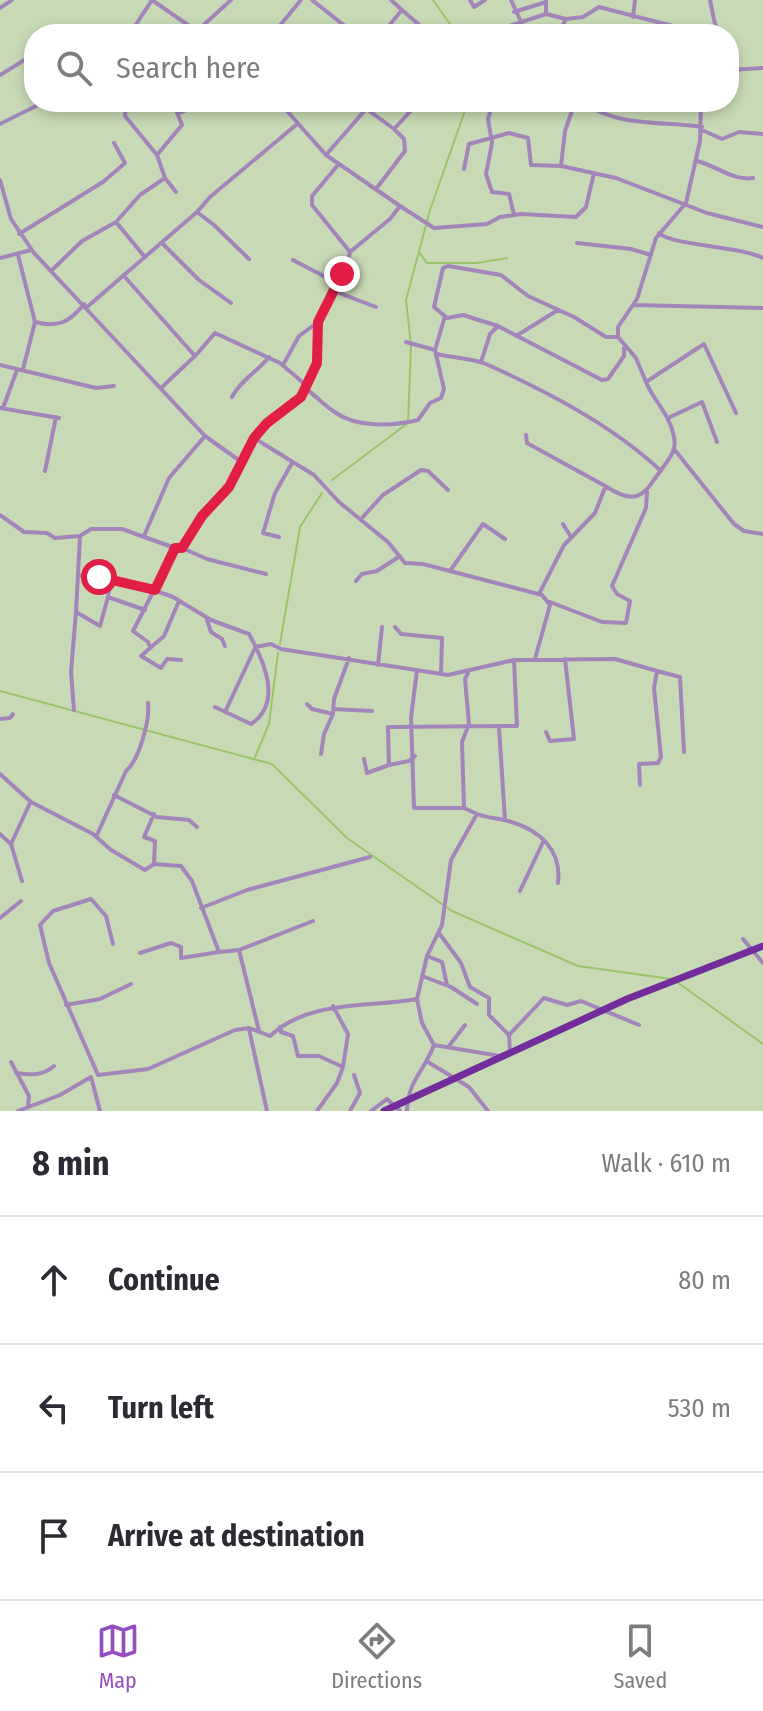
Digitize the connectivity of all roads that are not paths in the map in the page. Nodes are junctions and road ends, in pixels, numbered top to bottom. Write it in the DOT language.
graph roads {
  1 [pos="12,0"];
  2 [pos="152,0"];
  3 [pos="231,0"];
  4 [pos="301,0"];
  5 [pos="312,0"];
  6 [pos="391,0"];
  7 [pos="470,0"];
  8 [pos="485,0"];
  9 [pos="511,0"];
  10 [pos="635,0"];
  11 [pos="710,0"];
  12 [pos="546,1"];
  13 [pos="221,2"];
  14 [pos="0,8"];
  15 [pos="402,10"];
  16 [pos="514,12"];
  17 [pos="546,14"];
  18 [pos="633,17"];
  19 [pos="566,19"];
  20 [pos="136,24"];
  21 [pos="186,24"];
  22 [pos="205,24"];
  23 [pos="281,24"];
  24 [pos="342,24"];
  25 [pos="390,24"];
  26 [pos="418,24"];
  27 [pos="522,24"];
  28 [pos="563,24"];
  29 [pos="662,24"];
  30 [pos="714,24"];
  31 [pos="24,60"];
  32 [pos="763,68"];
  33 [pos="739,69"];
  34 [pos="0,75"];
  35 [pos="24,112"];
  36 [pos="125,112"];
  37 [pos="286,112"];
  38 [pos="363,112"];
  39 [pos="370,112"];
  40 [pos="410,112"];
  41 [pos="490,112"];
  42 [pos="572,112"];
  43 [pos="601,112"];
  44 [pos="701,112"];
  45 [pos="179,113"];
  46 [pos="0,124"];
  47 [pos="296,125"];
  48 [pos="702,128"];
  49 [pos="394,129"];
  50 [pos="763,134"];
  51 [pos="491,136"];
  52 [pos="114,143"];
  53 [pos="157,155"];
  54 [pos="326,155"];
  55 [pos="697,161"];
  56 [pos="338,165"];
  57 [pos="561,166"];
  58 [pos="464,169"];
  59 [pos="594,173"];
  60 [pos="165,178"];
  61 [pos="753,178"];
  62 [pos="0,180"];
  63 [pos="376,189"];
  64 [pos="176,192"];
  65 [pos="686,203"];
  66 [pos="7,206"];
  67 [pos="400,206"];
  68 [pos="0,207"];
  69 [pos="197,212"];
  70 [pos="514,215"];
  71 [pos="116,222"];
  72 [pos="763,227"];
  73 [pos="659,233"];
  74 [pos="19,234"];
  75 [pos="577,243"];
  76 [pos="163,244"];
  77 [pos="31,250"];
  78 [pos="350,252"];
  79 [pos="18,255"];
  80 [pos="651,255"];
  81 [pos="144,256"];
  82 [pos="0,258"];
  83 [pos="763,258"];
  84 [pos="249,259"];
  85 [pos="293,260"];
  86 [pos="51,271"];
  87 [pos="124,276"];
  88 [pos="335,282"];
  89 [pos="331,290"];
  90 [pos="231,303"];
  91 [pos="86,305"];
  92 [pos="633,305"];
  93 [pos="376,307"];
  94 [pos="763,308"];
  95 [pos="558,310"];
  96 [pos="445,316"];
  97 [pos="35,322"];
  98 [pos="318,322"];
  99 [pos="498,326"];
  100 [pos="516,336"];
  101 [pos="618,337"];
  102 [pos="406,342"];
  103 [pos="624,348"];
  104 [pos="436,352"];
  105 [pos="195,356"];
  106 [pos="269,357"];
  107 [pos="481,362"];
  108 [pos="0,365"];
  109 [pos="283,365"];
  110 [pos="21,369"];
  111 [pos="646,382"];
  112 [pos="114,386"];
  113 [pos="307,387"];
  114 [pos="161,388"];
  115 [pos="232,397"];
  116 [pos="2,408"];
  117 [pos="736,413"];
  118 [pos="667,418"];
  119 [pos="526,435"];
  120 [pos="205,436"];
  121 [pos="254,438"];
  122 [pos="717,442"];
  123 [pos="674,449"];
  124 [pos="240,461"];
  125 [pos="292,463"];
  126 [pos="45,471"];
  127 [pos="661,471"];
  128 [pos="607,487"];
  129 [pos="448,490"];
  130 [pos="647,492"];
  131 [pos="0,515"];
  132 [pos="361,519"];
  133 [pos="563,524"];
  134 [pos="763,534"];
  135 [pos="80,536"];
  136 [pos="144,536"];
  137 [pos="279,537"];
  138 [pos="571,537"];
  139 [pos="505,539"];
  140 [pos="178,548"];
  141 [pos="400,556"];
  142 [pos="450,571"];
  143 [pos="266,574"];
  144 [pos="78,575"];
  145 [pos="111,578"];
  146 [pos="356,581"];
  147 [pos="155,590"];
  148 [pos="539,594"];
  149 [pos="108,597"];
  150 [pos="179,601"];
  151 [pos="550,602"];
  152 [pos="145,610"];
  153 [pos="76,612"];
  154 [pos="206,617"];
  155 [pos="382,627"];
  156 [pos="395,627"];
  157 [pos="225,646"];
  158 [pos="150,647"];
  159 [pos="255,647"];
  160 [pos="349,658"];
  161 [pos="565,659"];
  162 [pos="181,660"];
  163 [pos="514,660"];
  164 [pos="535,660"];
  165 [pos="378,665"];
  166 [pos="417,670"];
  167 [pos="657,671"];
  168 [pos="441,673"];
  169 [pos="468,673"];
  170 [pos="148,703"];
  171 [pos="307,704"];
  172 [pos="215,707"];
  173 [pos="74,710"];
  174 [pos="372,711"];
  175 [pos="225,712"];
  176 [pos="333,712"];
  177 [pos="13,714"];
  178 [pos="0,719"];
  179 [pos="412,727"];
  180 [pos="467,727"];
  181 [pos="499,728"];
  182 [pos="546,732"];
  183 [pos="684,752"];
  184 [pos="321,754"];
  185 [pos="415,756"];
  186 [pos="364,759"];
  187 [pos="389,765"];
  188 [pos="0,774"];
  189 [pos="640,785"];
  190 [pos="114,795"];
  191 [pos="31,802"];
  192 [pos="464,808"];
  193 [pos="154,814"];
  194 [pos="477,814"];
  195 [pos="505,820"];
  196 [pos="197,827"];
  197 [pos="0,834"];
  198 [pos="96,837"];
  199 [pos="543,842"];
  200 [pos="11,844"];
  201 [pos="370,857"];
  202 [pos="154,864"];
  203 [pos="22,881"];
  204 [pos="558,883"];
  205 [pos="520,891"];
  206 [pos="21,901"];
  207 [pos="201,908"];
  208 [pos="0,918"];
  209 [pos="313,921"];
  210 [pos="439,933"];
  211 [pos="743,939"];
  212 [pos="113,944"];
  213 [pos="763,946"];
  214 [pos="239,950"];
  215 [pos="219,952"];
  216 [pos="140,953"];
  217 [pos="427,956"];
  218 [pos="763,963"];
  219 [pos="422,976"];
  220 [pos="131,984"];
  221 [pos="447,985"];
  222 [pos="417,999"];
  223 [pos="477,1004"];
  224 [pos="66,1005"];
  225 [pos="333,1006"];
  226 [pos="465,1025"];
  227 [pos="639,1025"];
  228 [pos="280,1027"];
  229 [pos="249,1028"];
  230 [pos="259,1031"];
  231 [pos="509,1035"];
  232 [pos="434,1045"];
  233 [pos="447,1047"];
  234 [pos="11,1062"];
  235 [pos="428,1062"];
  236 [pos="54,1066"];
  237 [pos="343,1067"];
  238 [pos="16,1073"];
  239 [pos="93,1075"];
  240 [pos="354,1075"];
  241 [pos="28,1107"];
  242 [pos="18,1111"];
  243 [pos="100,1111"];
  244 [pos="267,1111"];
  245 [pos="317,1111"];
  246 [pos="350,1111"];
  247 [pos="371,1111"];
  248 [pos="384,1111"];
  249 [pos="400,1111"];
  250 [pos="407,1111"];
  251 [pos="488,1111"];
  1 -- 14 [label="street"];
  2 -- 20 [label="street"];
  2 -- 21 [label="street"];
  3 -- 13 [label="street"];
  4 -- 23 [label="street"];
  5 -- 24 [label="street"];
  6 -- 15 [label="street"];
  7 -- 8 [label="street"];
  9 -- 16 [label="street"];
  10 -- 18 [label="street"];
  11 -- 30 [label="street"];
  12 -- 16 [label="street"];
  12 -- 17 [label="street"];
  13 -- 22 [label="street"];
  15 -- 25 [label="street"];
  15 -- 26 [label="street"];
  16 -- 27 [label="street"];
  17 -- 19 [label="street"];
  17 -- 27 [label="street"];
  18 -- 19 [label="street"];
  18 -- 29 [label="street"];
  19 -- 28 [label="street"];
  31 -- 34 [label="street"];
  32 -- 33 [label="street"];
  35 -- 46 [label="street"];
  36 -- 53 [label="street"];
  37 -- 47 [label="street"];
  38 -- 54 [label="street"];
  39 -- 49 [label="street"];
  40 -- 49 [label="street"];
  41 -- 51 [label="street"];
  42 -- 57 [label="street"];
  43 -- 48 [label="street"];
  44 -- 48 [label="street"];
  45 -- 53 [label="street"];
  47 -- 54 [label="street"];
  47 -- 69 [label="street"];
  48 -- 50 [label="street"];
  48 -- 55 [label="street"];
  49 -- 63 [label="street"];
  51 -- 57 [label="street"];
  51 -- 58 [label="street"];
  51 -- 70 [label="street"];
  52 -- 74 [label="street"];
  53 -- 60 [label="street"];
  54 -- 56 [label="street"];
  55 -- 61 [label="street"];
  55 -- 65 [label="street"];
  56 -- 63 [label="street"];
  56 -- 78 [label="street"];
  57 -- 59 [label="street"];
  59 -- 65 [label="street"];
  59 -- 70 [label="street"];
  60 -- 64 [label="street"];
  60 -- 71 [label="street"];
  62 -- 66 [label="street"];
  63 -- 67 [label="street"];
  65 -- 72 [label="street"];
  65 -- 73 [label="street"];
  66 -- 68 [label="street"];
  66 -- 74 [label="street"];
  67 -- 70 [label="street"];
  67 -- 78 [label="street"];
  69 -- 76 [label="street"];
  69 -- 84 [label="street"];
  71 -- 81 [label="street"];
  71 -- 86 [label="street"];
  73 -- 80 [label="street"];
  73 -- 83 [label="street"];
  74 -- 77 [label="street"];
  75 -- 80 [label="street"];
  76 -- 81 [label="street"];
  76 -- 90 [label="street"];
  77 -- 79 [label="street"];
  77 -- 86 [label="street"];
  78 -- 88 [label="street"];
  79 -- 82 [label="street"];
  79 -- 97 [label="street"];
  80 -- 92 [label="street"];
  81 -- 87 [label="street"];
  85 -- 88 [label="street"];
  86 -- 91 [label="street"];
  87 -- 91 [label="street"];
  87 -- 105 [label="street"];
  88 -- 89 [label="street"];
  89 -- 93 [label="street"];
  89 -- 98 [label="street"];
  91 -- 97 [label="street"];
  91 -- 114 [label="street"];
  92 -- 94 [label="street"];
  92 -- 101 [label="street"];
  95 -- 96 [label="street"];
  95 -- 100 [label="street"];
  95 -- 101 [label="street"];
  96 -- 99 [label="street"];
  96 -- 104 [label="street"];
  97 -- 110 [label="street"];
  98 -- 109 [label="street"];
  98 -- 113 [label="street"];
  99 -- 100 [label="street"];
  99 -- 107 [label="street"];
  100 -- 103 [label="street"];
  101 -- 103 [label="street"];
  102 -- 104 [label="street"];
  103 -- 111 [label="street"];
  104 -- 107 [label="street"];
  104 -- 113 [label="street"];
  105 -- 106 [label="street"];
  105 -- 114 [label="street"];
  106 -- 109 [label="street"];
  106 -- 115 [label="street"];
  107 -- 127 [label="street"];
  108 -- 110 [label="street"];
  109 -- 113 [label="street"];
  110 -- 112 [label="street"];
  110 -- 116 [label="street"];
  111 -- 117 [label="street"];
  111 -- 118 [label="street"];
  113 -- 121 [label="street"];
  114 -- 120 [label="street"];
  116 -- 126 [label="street"];
  118 -- 122 [label="street"];
  118 -- 123 [label="street"];
  119 -- 128 [label="street"];
  120 -- 124 [label="street"];
  120 -- 136 [label="street"];
  121 -- 124 [label="street"];
  121 -- 125 [label="street"];
  123 -- 127 [label="street"];
  123 -- 134 [label="street"];
  124 -- 140 [label="street"];
  125 -- 132 [label="street"];
  125 -- 137 [label="street"];
  127 -- 130 [label="street"];
  128 -- 130 [label="street"];
  128 -- 138 [label="street"];
  129 -- 132 [label="street"];
  130 -- 151 [label="street"];
  131 -- 135 [label="street"];
  132 -- 141 [label="street"];
  133 -- 138 [label="street"];
  135 -- 136 [label="street"];
  135 -- 144 [label="street"];
  136 -- 140 [label="street"];
  138 -- 148 [label="street"];
  139 -- 142 [label="street"];
  140 -- 143 [label="street"];
  140 -- 147 [label="street"];
  141 -- 142 [label="street"];
  141 -- 146 [label="street"];
  142 -- 148 [label="street"];
  144 -- 145 [label="street"];
  144 -- 153 [label="street"];
  145 -- 147 [label="street"];
  145 -- 149 [label="street"];
  147 -- 150 [label="street"];
  147 -- 152 [label="street"];
  148 -- 151 [label="street"];
  149 -- 152 [label="street"];
  149 -- 153 [label="street"];
  150 -- 154 [label="street"];
  150 -- 158 [label="street"];
  151 -- 164 [label="street"];
  152 -- 158 [label="street"];
  153 -- 173 [label="street"];
  154 -- 157 [label="street"];
  154 -- 159 [label="street"];
  155 -- 165 [label="street"];
  156 -- 168 [label="street"];
  158 -- 162 [label="street"];
  159 -- 160 [label="street"];
  159 -- 175 [label="street"];
  159 -- 175 [label="street"];
  160 -- 165 [label="street"];
  160 -- 176 [label="street"];
  161 -- 164 [label="street"];
  161 -- 167 [label="street"];
  161 -- 182 [label="street"];
  163 -- 164 [label="street"];
  163 -- 169 [label="street"];
  163 -- 181 [label="street"];
  165 -- 166 [label="street"];
  166 -- 168 [label="street"];
  166 -- 179 [label="street"];
  167 -- 183 [label="street"];
  167 -- 189 [label="street"];
  168 -- 169 [label="street"];
  169 -- 180 [label="street"];
  170 -- 190 [label="street"];
  171 -- 176 [label="street"];
  172 -- 175 [label="street"];
  174 -- 176 [label="street"];
  176 -- 184 [label="street"];
  177 -- 178 [label="street"];
  179 -- 180 [label="street"];
  179 -- 185 [label="street"];
  179 -- 187 [label="street"];
  180 -- 181 [label="street"];
  180 -- 192 [label="street"];
  181 -- 195 [label="street"];
  185 -- 187 [label="street"];
  185 -- 192 [label="street"];
  186 -- 187 [label="street"];
  188 -- 191 [label="street"];
  190 -- 193 [label="street"];
  190 -- 198 [label="street"];
  191 -- 198 [label="street"];
  191 -- 200 [label="street"];
  192 -- 194 [label="street"];
  193 -- 196 [label="street"];
  193 -- 202 [label="street"];
  194 -- 195 [label="street"];
  194 -- 210 [label="street"];
  195 -- 199 [label="street"];
  197 -- 200 [label="street"];
  198 -- 202 [label="street"];
  199 -- 204 [label="street"];
  199 -- 205 [label="street"];
  200 -- 203 [label="street"];
  201 -- 207 [label="street"];
  202 -- 207 [label="street"];
  206 -- 208 [label="street"];
  207 -- 215 [label="street"];
  209 -- 214 [label="street"];
  210 -- 217 [label="street"];
  210 -- 231 [label="street"];
  211 -- 218 [label="street"];
  212 -- 224 [label="street"];
  213 -- 248 [label="highway"];
  214 -- 215 [label="street"];
  214 -- 230 [label="street"];
  215 -- 216 [label="street"];
  217 -- 219 [label="street"];
  217 -- 221 [label="street"];
  219 -- 221 [label="street"];
  219 -- 222 [label="street"];
  220 -- 224 [label="street"];
  221 -- 223 [label="street"];
  222 -- 225 [label="street"];
  222 -- 232 [label="street"];
  224 -- 239 [label="street"];
  225 -- 228 [label="street"];
  225 -- 237 [label="street"];
  226 -- 233 [label="street"];
  227 -- 231 [label="street"];
  228 -- 230 [label="street"];
  228 -- 237 [label="street"];
  229 -- 230 [label="street"];
  229 -- 239 [label="street"];
  229 -- 244 [label="street"];
  231 -- 233 [label="street"];
  232 -- 233 [label="street"];
  232 -- 235 [label="street"];
  234 -- 238 [label="street"];
  235 -- 250 [label="street"];
  235 -- 251 [label="street"];
  236 -- 238 [label="street"];
  237 -- 245 [label="street"];
  238 -- 241 [label="street"];
  239 -- 241 [label="street"];
  239 -- 243 [label="street"];
  240 -- 246 [label="street"];
  241 -- 242 [label="street"];
  247 -- 249 [label="street"];
}
